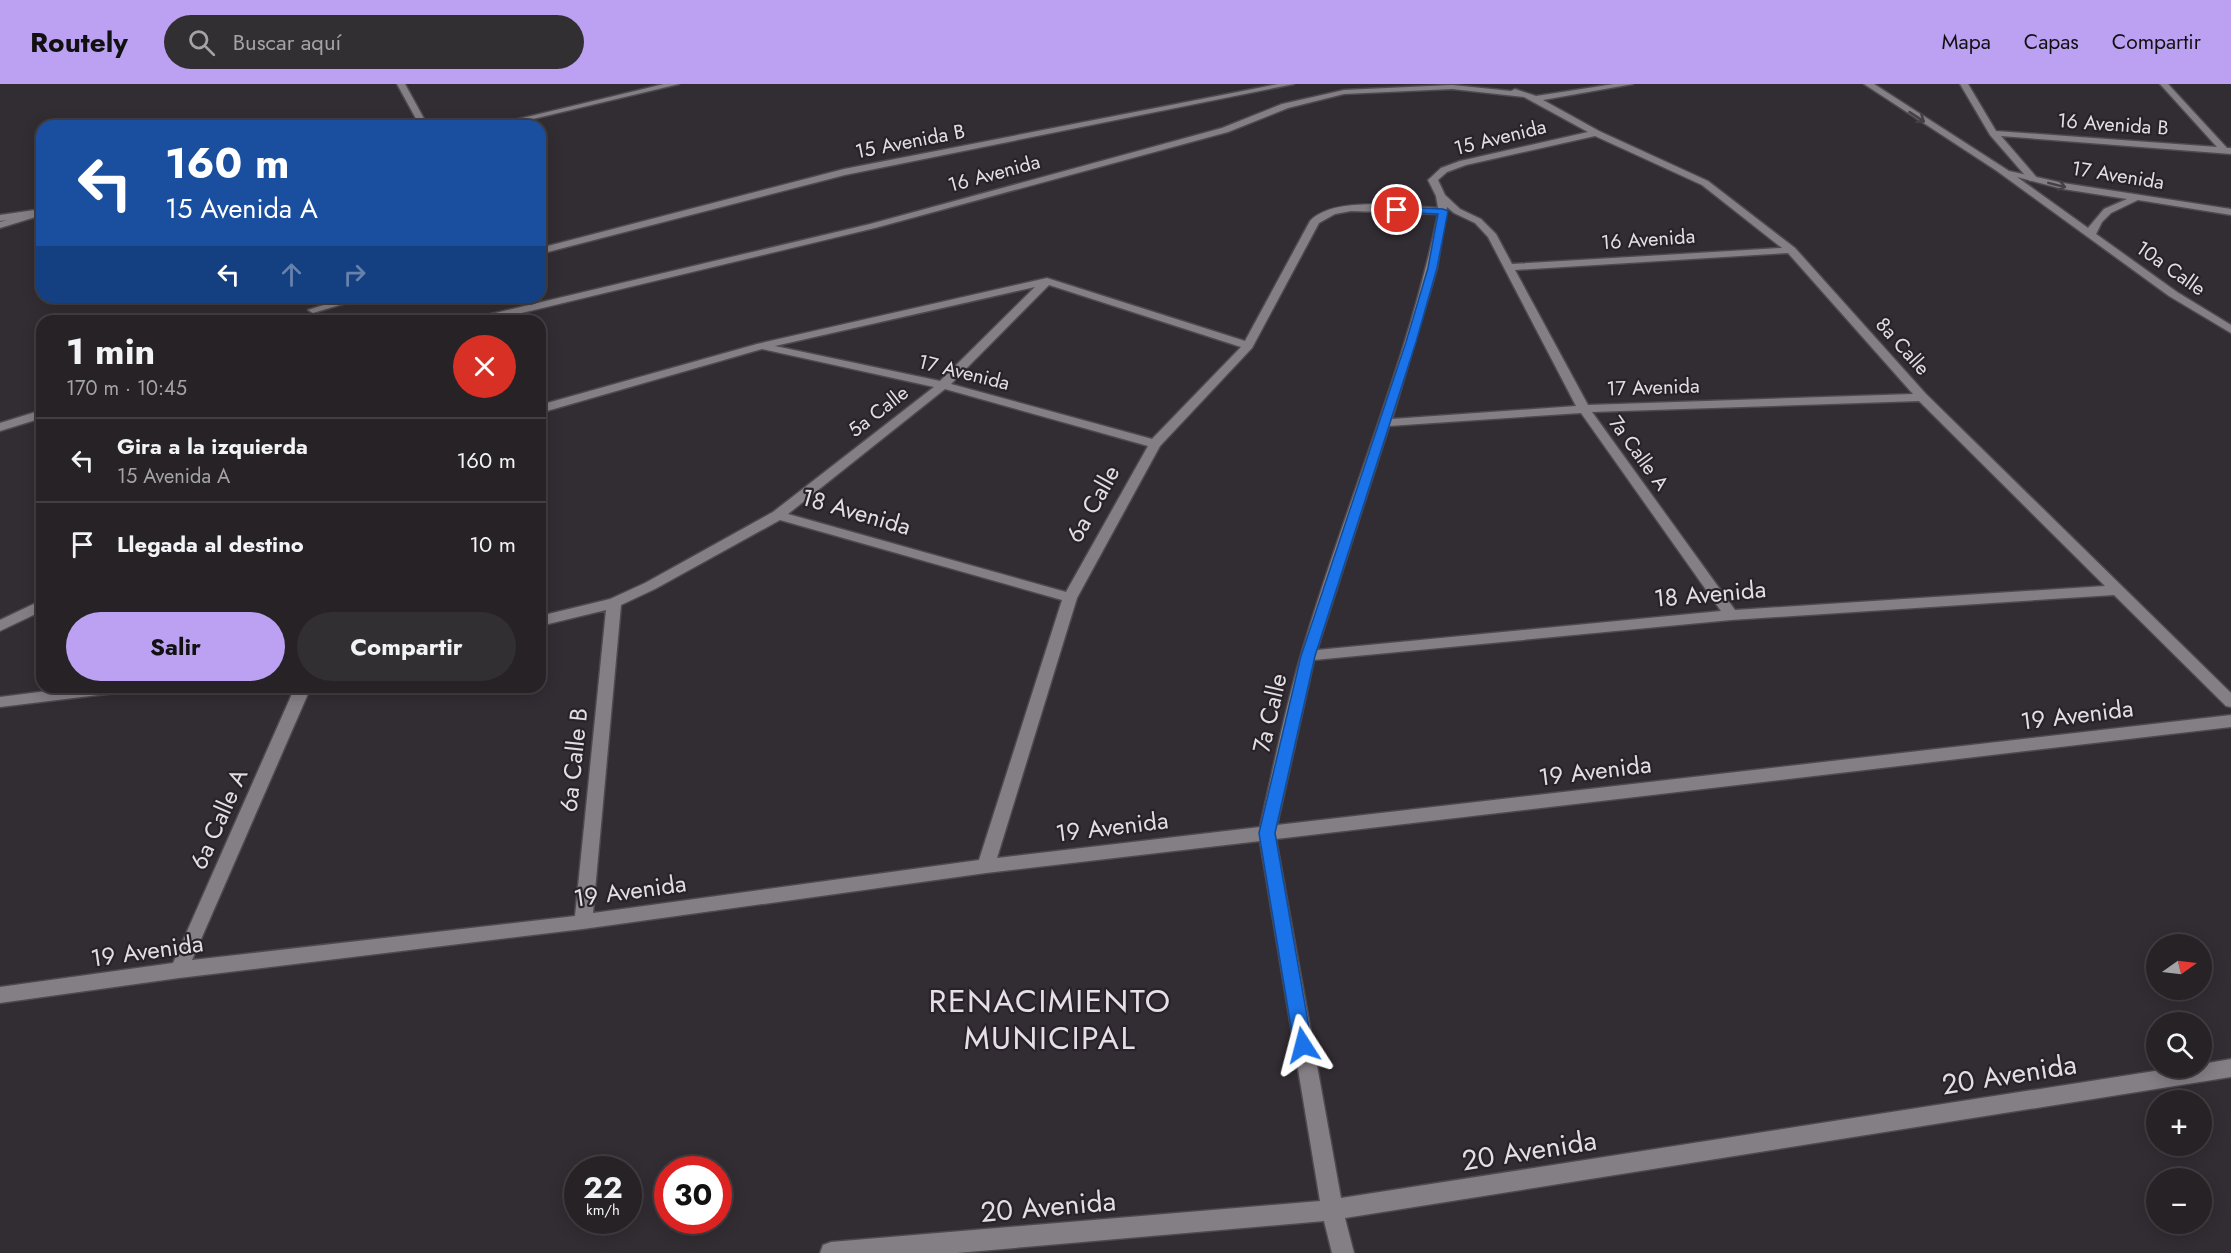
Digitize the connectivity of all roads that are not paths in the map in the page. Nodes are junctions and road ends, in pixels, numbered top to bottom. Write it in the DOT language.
graph roads {
  1 [pos="400,84"];
  2 [pos="675,84"];
  3 [pos="1290,84"];
  4 [pos="1498,84"];
  5 [pos="1629,84"];
  6 [pos="1868,84"];
  7 [pos="1964,84"];
  8 [pos="2164,84"];
  9 [pos="1524,95"];
  10 [pos="1535,99"];
  11 [pos="421,120"];
  12 [pos="519,120"];
  13 [pos="1596,133"];
  14 [pos="1993,133"];
  15 [pos="2227,151"];
  16 [pos="2000,170"];
  17 [pos="2033,179"];
  18 [pos="2136,199"];
  19 [pos="1442,204"];
  20 [pos="2231,212"];
  21 [pos="36,213"];
  22 [pos="36,214"];
  23 [pos="0,218"];
  24 [pos="0,225"];
  25 [pos="2091,234"];
  26 [pos="546,249"];
  27 [pos="1791,250"];
  28 [pos="1509,267"];
  29 [pos="1047,281"];
  30 [pos="339,303"];
  31 [pos="313,310"];
  32 [pos="499,315"];
  33 [pos="2231,330"];
  34 [pos="761,346"];
  35 [pos="1248,346"];
  36 [pos="943,385"];
  37 [pos="1922,397"];
  38 [pos="546,407"];
  39 [pos="1584,409"];
  40 [pos="36,416"];
  41 [pos="1385,423"];
  42 [pos="0,427"];
  43 [pos="1155,444"];
  44 [pos="778,515"];
  45 [pos="2118,590"];
  46 [pos="1070,598"];
  47 [pos="614,603"];
  48 [pos="36,608"];
  49 [pos="1731,615"];
  50 [pos="546,620"];
  51 [pos="0,626"];
  52 [pos="1308,656"];
  53 [pos="74,693"];
  54 [pos="300,693"];
  55 [pos="0,702"];
  56 [pos="2231,702"];
  57 [pos="2231,721"];
  58 [pos="1267,833"];
  59 [pos="986,866"];
  60 [pos="583,922"];
  61 [pos="179,970"];
  62 [pos="2,998"];
  63 [pos="2231,1068"];
  64 [pos="1332,1210"];
  65 [pos="831,1253"];
  66 [pos="1343,1253"];
  1 -- 11 [label="street"];
  2 -- 12 [label="street"];
  3 -- 26 [label="street, 15 Avenida B"];
  4 -- 9 [label="street, 8a Calle"];
  5 -- 10 [label="street"];
  6 -- 16 [label="street, one-way"];
  7 -- 14 [label="street"];
  8 -- 15 [label="street"];
  9 -- 10 [label="street, 8a Calle"];
  9 -- 32 [label="street, 16 Avenida"];
  10 -- 13 [label="street, 8a Calle"];
  13 -- 19 [label="street, 15 Avenida"];
  13 -- 27 [label="street, 8a Calle"];
  14 -- 15 [label="street, 16 Avenida B"];
  14 -- 17 [label="street"];
  16 -- 17 [label="street, 17 Avenida"];
  16 -- 25 [label="street, 10a Calle"];
  17 -- 18 [label="street, 17 Avenida, one-way"];
  18 -- 20 [label="street, 17 Avenida"];
  18 -- 25 [label="street"];
  19 -- 28 [label="street, 7a Calle A"];
  19 -- 35 [label="street, 6a Calle"];
  19 -- 41 [label="street, 7a Calle"];
  21 -- 23 [label="street"];
  22 -- 24 [label="street"];
  25 -- 33 [label="street, 10a Calle"];
  27 -- 28 [label="street, 16 Avenida"];
  27 -- 37 [label="street, 8a Calle"];
  28 -- 39 [label="street, 7a Calle A"];
  29 -- 34 [label="street, 17 Avenida"];
  29 -- 35 [label="street"];
  29 -- 36 [label="street, 5a Calle"];
  30 -- 31 [label="street"];
  34 -- 36 [label="street, 17 Avenida"];
  34 -- 38 [label="street, 17 Avenida"];
  35 -- 43 [label="street, 6a Calle"];
  36 -- 43 [label="street, 17 Avenida"];
  36 -- 44 [label="street, 5a Calle"];
  37 -- 39 [label="street, 17 Avenida"];
  37 -- 45 [label="street, 8a Calle"];
  39 -- 41 [label="street, 17 Avenida"];
  39 -- 49 [label="street, 7a Calle A"];
  40 -- 42 [label="street"];
  41 -- 52 [label="street, 7a Calle"];
  43 -- 46 [label="street, 6a Calle"];
  44 -- 46 [label="street, 18 Avenida"];
  44 -- 47 [label="street, 18 Avenida"];
  45 -- 49 [label="street, 18 Avenida"];
  45 -- 56 [label="street, 8a Calle"];
  46 -- 59 [label="street, 6a Calle"];
  47 -- 50 [label="street, 18 Avenida"];
  47 -- 60 [label="street, 6a Calle B"];
  48 -- 51 [label="street"];
  49 -- 52 [label="street, 18 Avenida"];
  52 -- 58 [label="street, 7a Calle"];
  53 -- 55 [label="street"];
  54 -- 61 [label="street, 6a Calle A"];
  57 -- 58 [label="street, 19 Avenida"];
  58 -- 59 [label="street, 19 Avenida"];
  58 -- 64 [label="street, 7a Calle"];
  59 -- 60 [label="street, 19 Avenida"];
  60 -- 61 [label="street, 19 Avenida"];
  61 -- 62 [label="street, 19 Avenida"];
  63 -- 64 [label="street, 20 Avenida"];
  64 -- 65 [label="street, 20 Avenida"];
  64 -- 66 [label="street, 7a Calle"];
}
